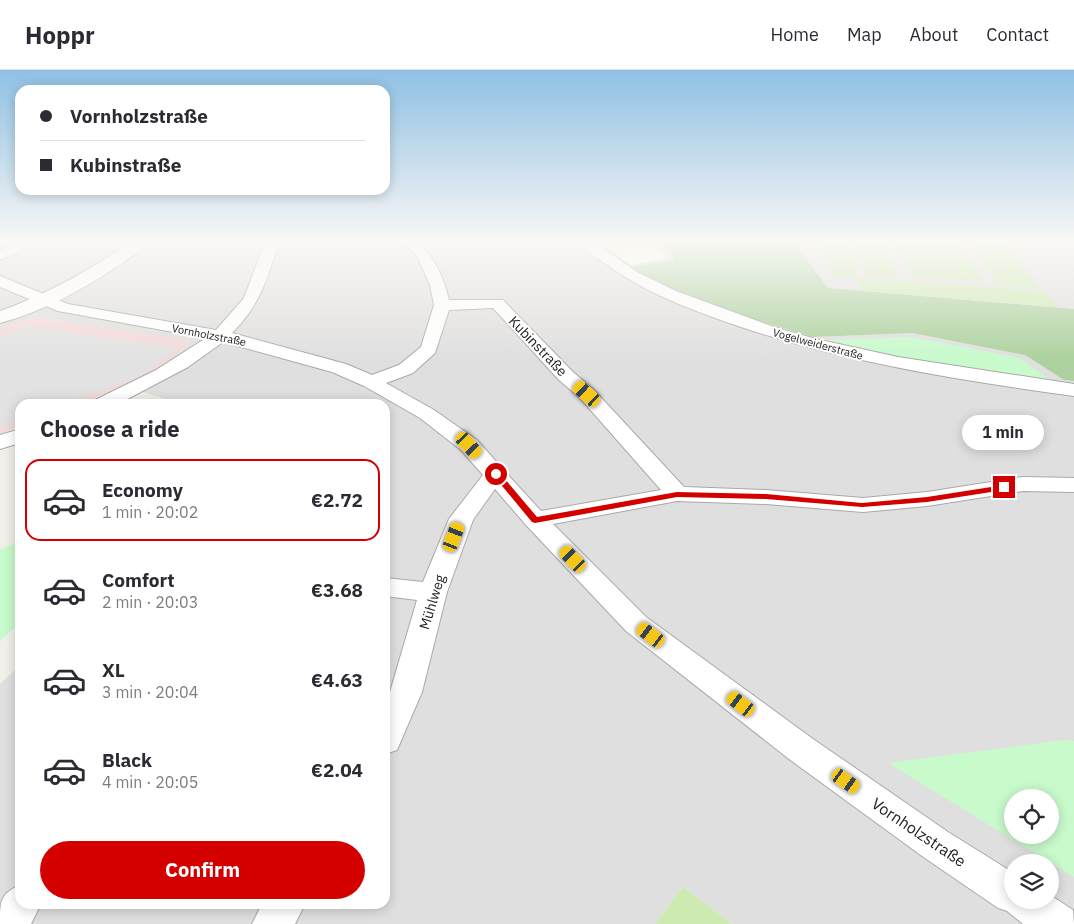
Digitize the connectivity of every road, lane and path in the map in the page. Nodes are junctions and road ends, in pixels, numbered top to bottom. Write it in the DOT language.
graph roads {
  1 [pos="80,280"];
  2 [pos="258,280"];
  3 [pos="435,280"];
  4 [pos="643,280"];
  5 [pos="0,282"];
  6 [pos="17,290"];
  7 [pos="0,292"];
  8 [pos="44,300"];
  9 [pos="442,305"];
  10 [pos="0,317"];
  11 [pos="222,336"];
  12 [pos="371,382"];
  13 [pos="1074,390"];
  14 [pos="113,399"];
  15 [pos="15,437"];
  16 [pos="0,443"];
  17 [pos="496,474"];
  18 [pos="1074,485"];
  19 [pos="677,494"];
  20 [pos="535,520"];
  21 [pos="390,588"];
  22 [pos="433,592"];
  23 [pos="390,729"];
  24 [pos="1004,889"];
  25 [pos="18,909"];
  26 [pos="282,909"];
  27 [pos="1036,909"];
  28 [pos="6,924"];
  29 [pos="272,924"];
  30 [pos="1059,924"];
  1 -- 8 [label="street"];
  2 -- 11 [label="street"];
  3 -- 9 [label="street"];
  4 -- 13 [label="street, Vogelweiderstraße"];
  5 -- 6 [label="street, Vornholzstraße"];
  6 -- 7 [label="street"];
  6 -- 8 [label="street, Vornholzstraße"];
  8 -- 10 [label="street"];
  8 -- 11 [label="street, Vornholzstraße"];
  9 -- 12 [label="street"];
  9 -- 19 [label="street, Kubinstraße"];
  11 -- 12 [label="street, Vornholzstraße"];
  11 -- 14 [label="street"];
  12 -- 17 [label="street, Vornholzstraße"];
  15 -- 16 [label="street"];
  17 -- 20 [label="street, Vornholzstraße"];
  17 -- 22 [label="street, Mühlweg"];
  18 -- 19 [label="street"];
  19 -- 20 [label="street"];
  20 -- 24 [label="street, Vornholzstraße"];
  21 -- 22 [label="street"];
  22 -- 23 [label="street, Mühlweg"];
  25 -- 28 [label="street"];
  26 -- 29 [label="street"];
  27 -- 30 [label="street"];
}
